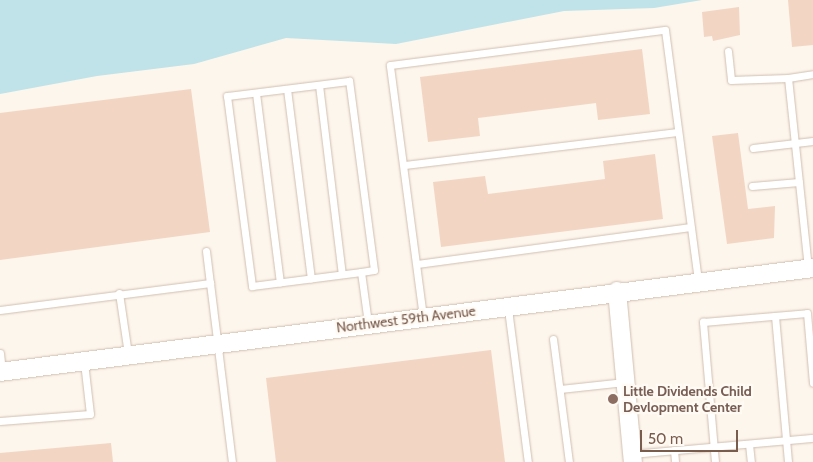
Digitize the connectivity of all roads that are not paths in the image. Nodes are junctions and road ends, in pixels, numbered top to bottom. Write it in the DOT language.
graph roads {
  1 [pos="728,51"];
  2 [pos="813,74"];
  3 [pos="788,78"];
  4 [pos="319,85"];
  5 [pos="287,89"];
  6 [pos="256,93"];
  7 [pos="678,132"];
  8 [pos="813,141"];
  9 [pos="795,143"];
  10 [pos="753,148"];
  11 [pos="404,165"];
  12 [pos="799,182"];
  13 [pos="752,186"];
  14 [pos="691,227"];
  15 [pos="206,251"];
  16 [pos="417,264"];
  17 [pos="810,268"];
  18 [pos="361,272"];
  19 [pos="342,274"];
  20 [pos="311,278"];
  21 [pos="280,282"];
  22 [pos="698,282"];
  23 [pos="210,283"];
  24 [pos="617,292"];
  25 [pos="118,293"];
  26 [pos="508,306"];
  27 [pos="0,310"];
  28 [pos="775,316"];
  29 [pos="423,317"];
  30 [pos="368,324"];
  31 [pos="554,339"];
  32 [pos="219,343"];
  33 [pos="0,353"];
  34 [pos="128,355"];
  35 [pos="84,361"];
  36 [pos="1,372"];
  37 [pos="626,382"];
  38 [pos="813,383"];
  39 [pos="560,389"];
  40 [pos="0,421"];
  41 [pos="813,438"];
  42 [pos="786,440"];
  43 [pos="749,444"];
  44 [pos="714,447"];
  45 [pos="674,450"];
  46 [pos="632,458"];
  47 [pos="232,462"];
  48 [pos="528,462"];
  49 [pos="569,462"];
  50 [pos="675,462"];
  51 [pos="715,462"];
  52 [pos="751,462"];
  53 [pos="788,462"];
  1 -- 3 [label="lane"];
  2 -- 3 [label="lane"];
  3 -- 9 [label="lane"];
  4 -- 5 [label="lane"];
  4 -- 18 [label="lane"];
  4 -- 19 [label="lane"];
  5 -- 6 [label="lane"];
  5 -- 20 [label="lane"];
  6 -- 21 [label="lane"];
  6 -- 21 [label="lane"];
  7 -- 11 [label="lane"];
  7 -- 11 [label="lane"];
  7 -- 14 [label="lane"];
  8 -- 9 [label="lane"];
  9 -- 10 [label="lane"];
  9 -- 12 [label="lane"];
  11 -- 16 [label="lane"];
  12 -- 13 [label="lane"];
  12 -- 17 [label="lane"];
  14 -- 16 [label="lane"];
  14 -- 22 [label="lane"];
  15 -- 23 [label="lane"];
  16 -- 29 [label="lane"];
  17 -- 22 [label="street, Northwest 59th Avenue"];
  18 -- 19 [label="lane"];
  18 -- 30 [label="lane"];
  19 -- 20 [label="lane"];
  20 -- 21 [label="lane"];
  22 -- 24 [label="street, Northwest 59th Avenue"];
  23 -- 25 [label="lane"];
  23 -- 32 [label="lane"];
  24 -- 26 [label="street, Northwest 59th Avenue"];
  24 -- 37 [label="street"];
  25 -- 27 [label="lane"];
  25 -- 34 [label="lane"];
  26 -- 29 [label="street, Northwest 59th Avenue"];
  26 -- 48 [label="lane"];
  28 -- 38 [label="lane"];
  28 -- 42 [label="lane"];
  28 -- 44 [label="lane"];
  29 -- 30 [label="street, Northwest 59th Avenue"];
  30 -- 32 [label="street, Northwest 59th Avenue"];
  31 -- 39 [label="lane"];
  32 -- 34 [label="street, Northwest 59th Avenue"];
  32 -- 47 [label="lane"];
  33 -- 36 [label="lane"];
  34 -- 35 [label="street, Northwest 59th Avenue"];
  35 -- 36 [label="street, Northwest 59th Avenue"];
  35 -- 40 [label="lane"];
  37 -- 39 [label="lane"];
  37 -- 46 [label="street"];
  39 -- 49 [label="lane"];
  41 -- 42 [label="lane"];
  42 -- 43 [label="lane"];
  42 -- 53 [label="lane"];
  43 -- 44 [label="lane"];
  43 -- 52 [label="lane"];
  44 -- 45 [label="lane"];
  44 -- 51 [label="lane"];
  45 -- 46 [label="lane"];
  45 -- 50 [label="lane"];
}
